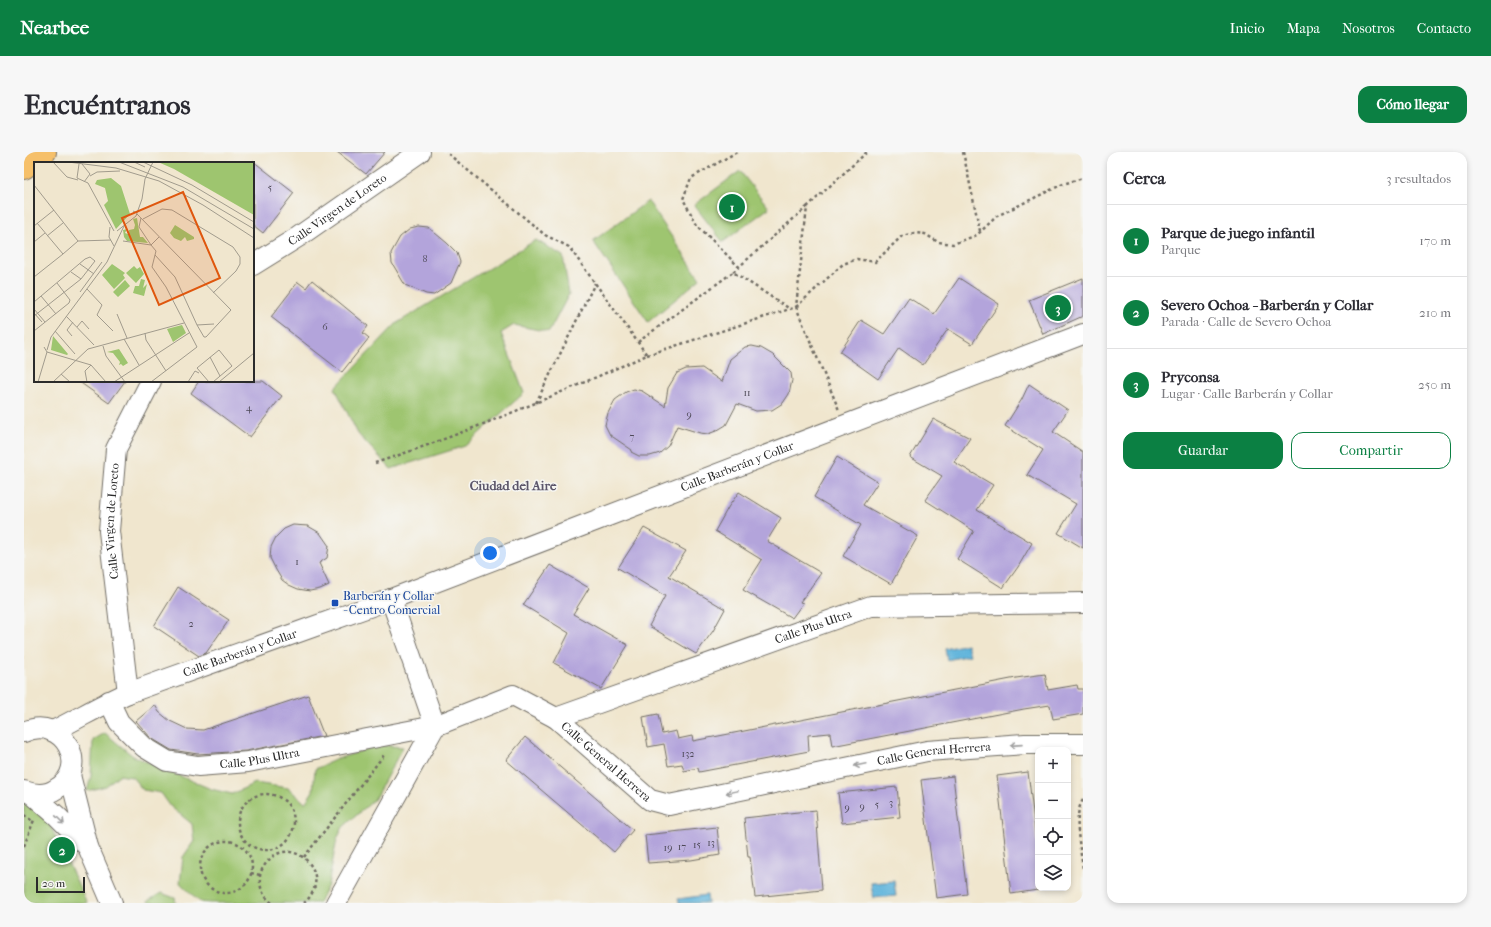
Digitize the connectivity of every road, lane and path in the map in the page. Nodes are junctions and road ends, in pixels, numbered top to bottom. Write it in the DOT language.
graph roads {
  1 [pos="45,152"];
  2 [pos="420,152"];
  3 [pos="446,152"];
  4 [pos="737,152"];
  5 [pos="867,152"];
  6 [pos="963,152"];
  7 [pos="24,168"];
  8 [pos="1083,178"];
  9 [pos="807,207"];
  10 [pos="980,232"];
  11 [pos="254,264"];
  12 [pos="739,267"];
  13 [pos="733,272"];
  14 [pos="595,283"];
  15 [pos="796,307"];
  16 [pos="790,309"];
  17 [pos="1083,334"];
  18 [pos="638,342"];
  19 [pos="647,355"];
  20 [pos="150,382"];
  21 [pos="536,404"];
  22 [pos="845,425"];
  23 [pos="375,463"];
  24 [pos="391,599"];
  25 [pos="1083,603"];
  26 [pos="128,693"];
  27 [pos="109,701"];
  28 [pos="91,712"];
  29 [pos="556,718"];
  30 [pos="35,726"];
  31 [pos="435,726"];
  32 [pos="401,734"];
  33 [pos="1083,744"];
  34 [pos="70,750"];
  35 [pos="70,775"];
  36 [pos="28,793"];
  37 [pos="1083,800"];
  38 [pos="24,815"];
  39 [pos="33,816"];
  40 [pos="34,822"];
  41 [pos="246,841"];
  42 [pos="24,846"];
  43 [pos="241,846"];
  44 [pos="88,847"];
  45 [pos="276,848"];
  46 [pos="278,854"];
  47 [pos="304,857"];
  48 [pos="1083,869"];
  49 [pos="251,873"];
  50 [pos="260,875"];
  51 [pos="270,902"];
  52 [pos="112,903"];
  53 [pos="304,903"];
  54 [pos="336,903"];
  1 -- 7 [label="highway"];
  2 -- 11 [label="street, Calle Virgen de Loreto"];
  3 -- 14 [label="path"];
  4 -- 12 [label="path"];
  5 -- 9 [label="path"];
  6 -- 10 [label="path"];
  8 -- 10 [label="path"];
  9 -- 12 [label="path"];
  9 -- 15 [label="path"];
  10 -- 15 [label="path"];
  12 -- 13 [label="path"];
  13 -- 16 [label="path"];
  13 -- 18 [label="path"];
  14 -- 18 [label="path"];
  14 -- 21 [label="path"];
  15 -- 16 [label="path"];
  15 -- 22 [label="path"];
  16 -- 19 [label="path"];
  17 -- 22 [label="street, Calle Barberán y Collar"];
  18 -- 19 [label="path"];
  19 -- 21 [label="path"];
  20 -- 26 [label="street, Calle Virgen de Loreto"];
  21 -- 23 [label="path"];
  22 -- 24 [label="street, Calle Barberán y Collar"];
  24 -- 26 [label="street, Calle Barberán y Collar"];
  24 -- 31 [label="street"];
  25 -- 29 [label="street, Calle Plus Ultra"];
  26 -- 27 [label="street, Calle Barberán y Collar"];
  27 -- 28 [label="street, Calle Barberán y Collar"];
  27 -- 32 [label="street, Calle Plus Ultra"];
  28 -- 30 [label="street, Calle Barberán y Collar"];
  28 -- 34 [label="street, Calle Barberán y Collar"];
  29 -- 31 [label="street, Calle General Herrera"];
  33 -- 29 [label="street, Calle General Herrera, one-way"];
  30 -- 34 [label="street"];
  31 -- 32 [label="street, Calle Plus Ultra"];
  31 -- 54 [label="street"];
  32 -- 47 [label="path"];
  34 -- 35 [label="street"];
  35 -- 36 [label="street"];
  35 -- 44 [label="street"];
  36 -- 44 [label="street, one-way"];
  37 -- 48 [label="path"];
  38 -- 40 [label="path"];
  39 -- 40 [label="path"];
  40 -- 42 [label="path"];
  41 -- 43 [label="path"];
  41 -- 45 [label="path"];
  41 -- 45 [label="path"];
  43 -- 49 [label="path"];
  43 -- 49 [label="path"];
  44 -- 52 [label="street"];
  45 -- 46 [label="path"];
  46 -- 47 [label="path"];
  46 -- 50 [label="path"];
  47 -- 53 [label="path"];
  49 -- 50 [label="path"];
  50 -- 51 [label="path"];
}
